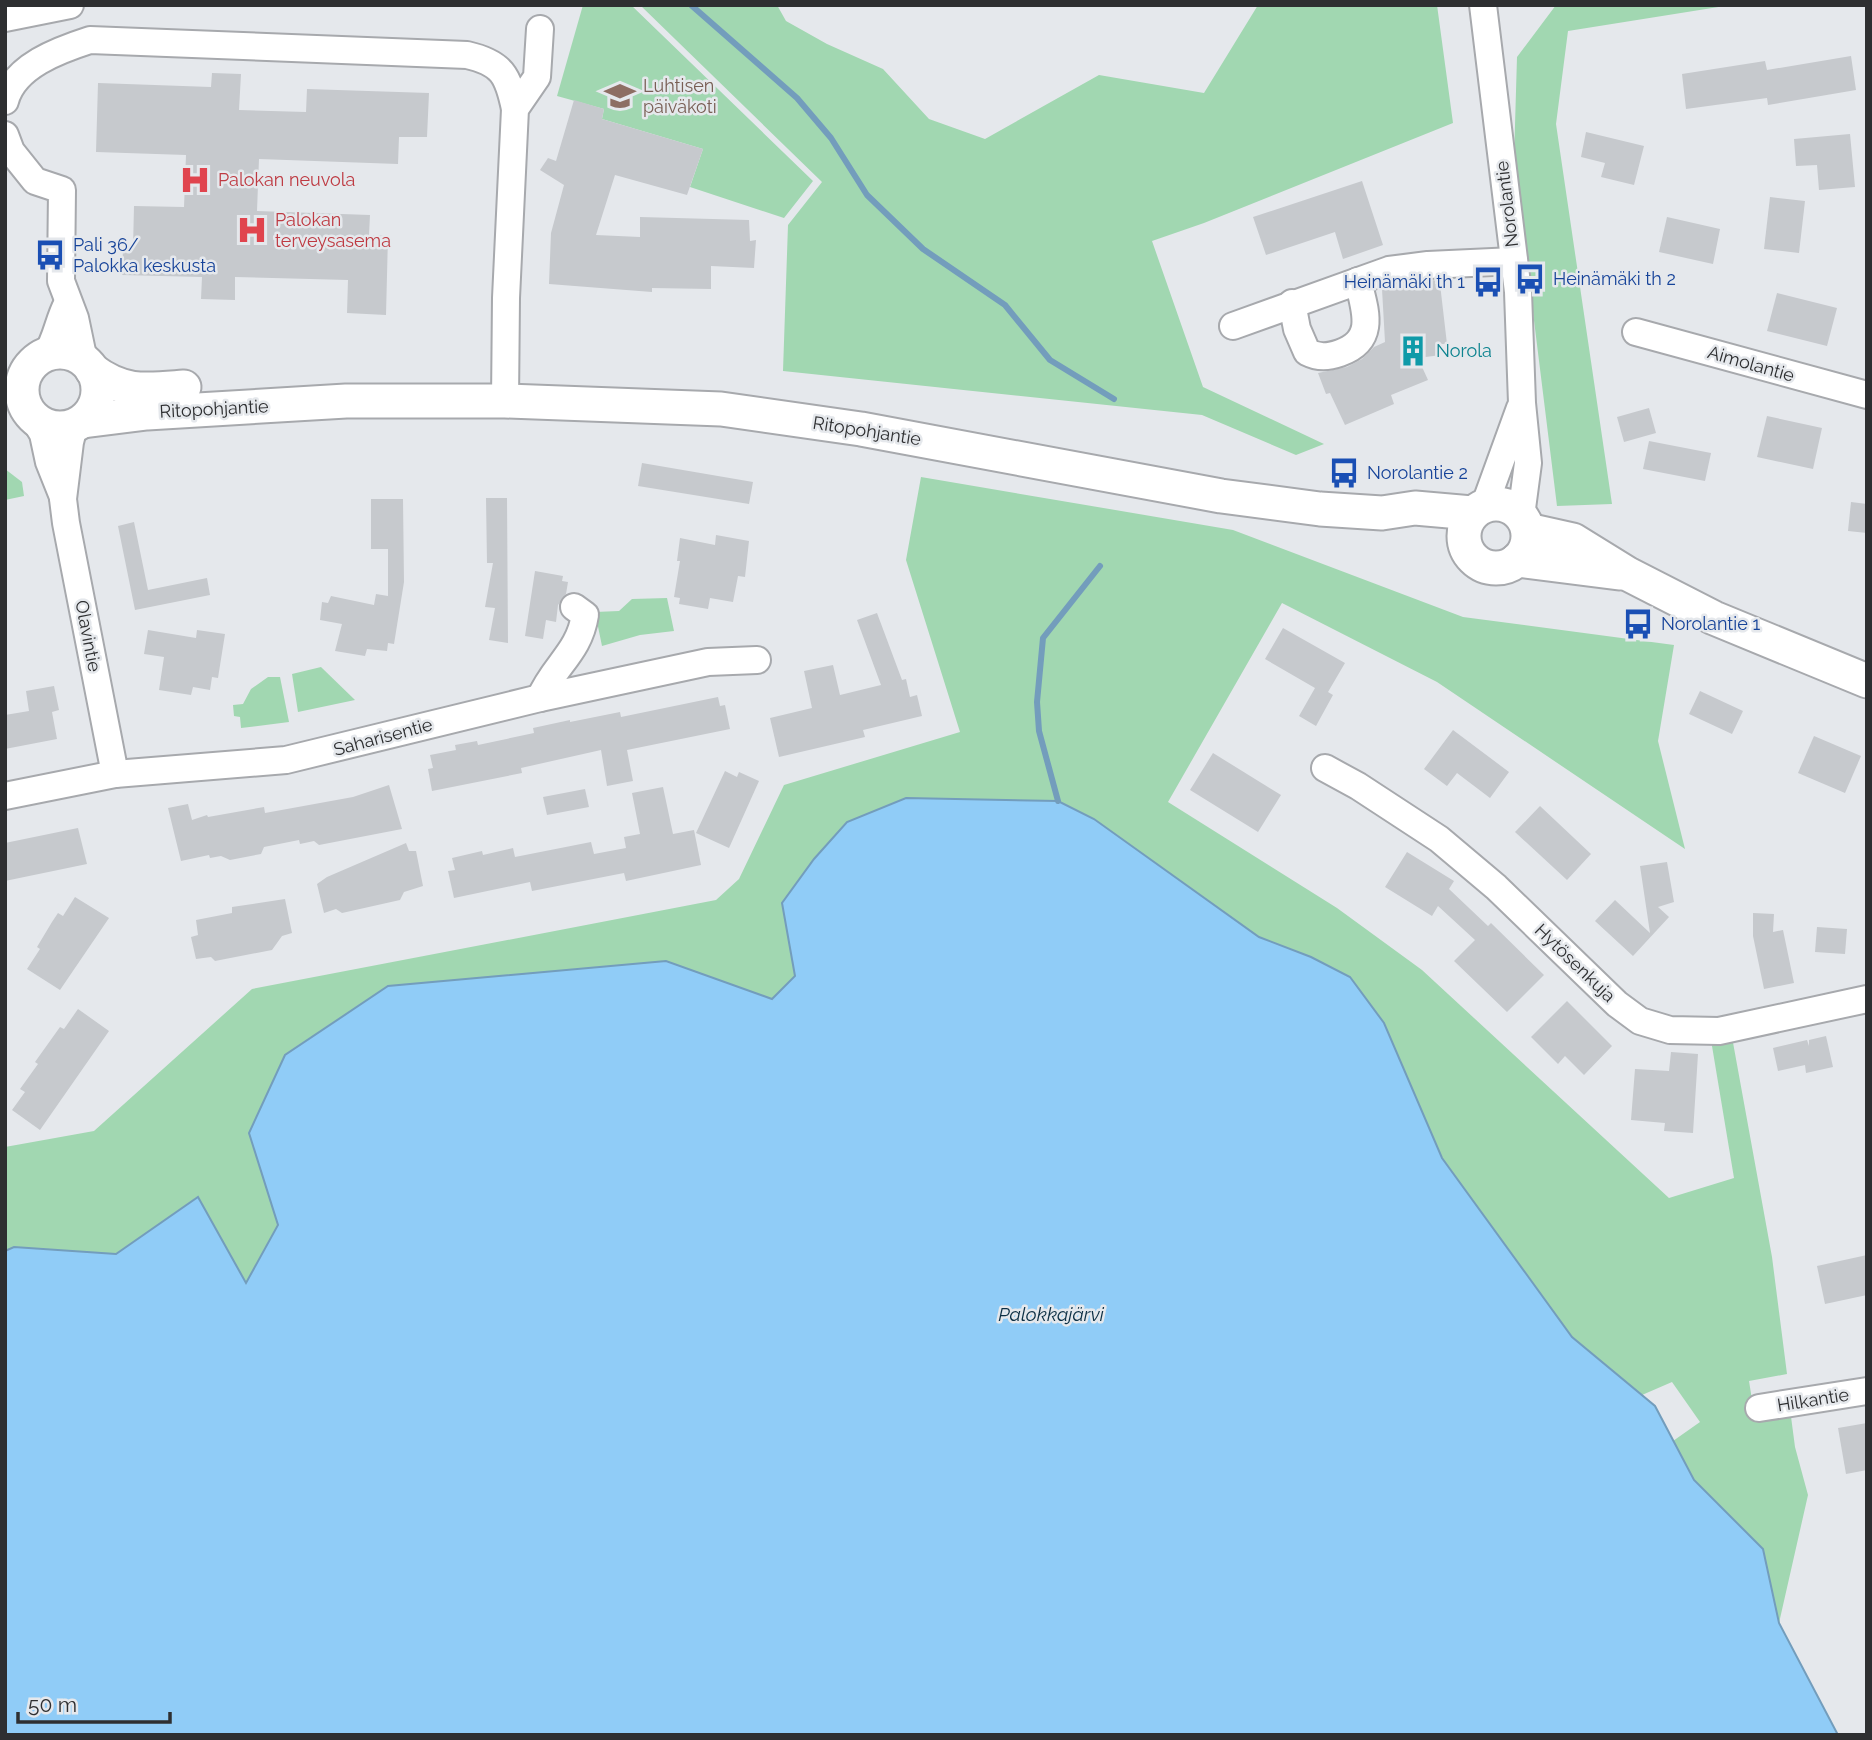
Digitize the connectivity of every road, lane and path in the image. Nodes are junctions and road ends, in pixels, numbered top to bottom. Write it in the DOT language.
graph roads {
  1 [pos="1483,5"];
  2 [pos="67,6"];
  3 [pos="5,18"];
  4 [pos="540,29"];
  5 [pos="90,40"];
  6 [pos="5,100"];
  7 [pos="515,109"];
  8 [pos="5,135"];
  9 [pos="1514,261"];
  10 [pos="1357,281"];
  11 [pos="1292,303"];
  12 [pos="67,304"];
  13 [pos="1233,326"];
  14 [pos="1636,332"];
  15 [pos="28,360"];
  16 [pos="88,366"];
  17 [pos="1867,396"];
  18 [pos="346,401"];
  19 [pos="505,401"];
  20 [pos="1522,403"];
  21 [pos="21,405"];
  22 [pos="79,424"];
  23 [pos="63,499"];
  24 [pos="1473,520"];
  25 [pos="1522,535"];
  26 [pos="574,607"];
  27 [pos="757,660"];
  28 [pos="1867,681"];
  29 [pos="540,698"];
  30 [pos="1325,768"];
  31 [pos="115,774"];
  32 [pos="5,796"];
  33 [pos="1867,999"];
  34 [pos="1867,1391"];
  35 [pos="1759,1408"];
  1 -- 9 [label="street, Norolantie"];
  2 -- 3 [label="street"];
  2 -- 5 [label="street"];
  4 -- 7 [label="street"];
  5 -- 6 [label="street"];
  5 -- 7 [label="street"];
  7 -- 19 [label="street"];
  8 -- 12 [label="street"];
  9 -- 10 [label="street"];
  9 -- 20 [label="street, Norolantie"];
  10 -- 11 [label="street"];
  10 -- 11 [label="street"];
  11 -- 13 [label="street"];
  12 -- 15 [label="street"];
  12 -- 16 [label="street"];
  14 -- 17 [label="street, Aimolantie"];
  15 -- 16 [label="main road"];
  15 -- 21 [label="main road"];
  16 -- 18 [label="main road, Ritopohjantie"];
  16 -- 22 [label="main road"];
  18 -- 19 [label="main road, Ritopohjantie"];
  18 -- 22 [label="main road, Ritopohjantie"];
  19 -- 24 [label="main road, Ritopohjantie"];
  20 -- 24 [label="street, Norolantie"];
  20 -- 25 [label="street, Norolantie"];
  21 -- 22 [label="main road"];
  21 -- 23 [label="street, Olavintie"];
  22 -- 23 [label="street, Olavintie"];
  23 -- 31 [label="street, Olavintie"];
  24 -- 25 [label="main road"];
  24 -- 25 [label="main road"];
  25 -- 28 [label="main road"];
  26 -- 29 [label="street"];
  27 -- 29 [label="street, Saharisentie"];
  29 -- 31 [label="street, Saharisentie"];
  30 -- 33 [label="street, Hytösenkuja"];
  31 -- 32 [label="street, Saharisentie"];
  34 -- 35 [label="street, Hilkantie"];
}
